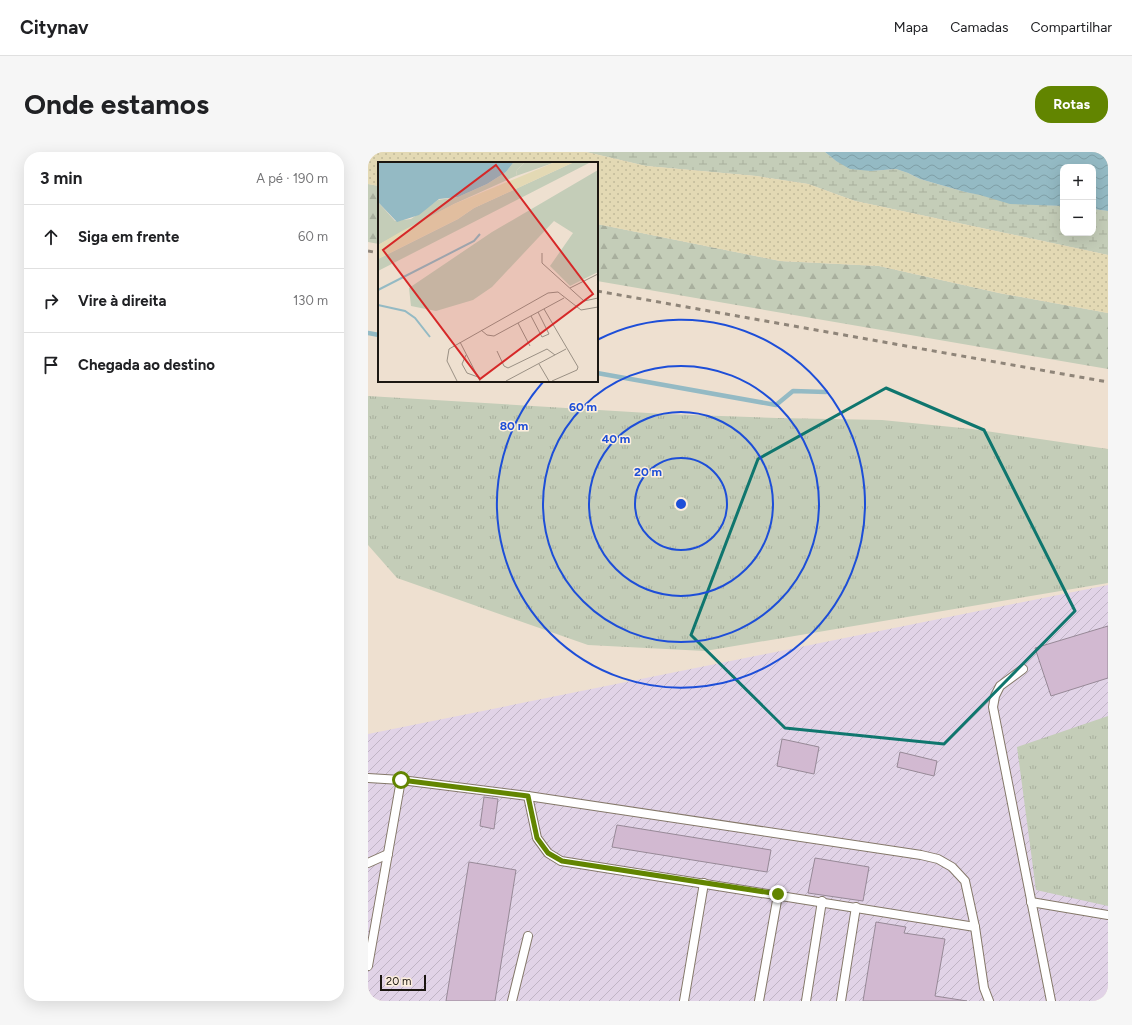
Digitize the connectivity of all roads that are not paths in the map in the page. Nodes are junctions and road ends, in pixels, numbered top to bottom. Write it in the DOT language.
graph roads {
  1 [pos="1023,669"];
  2 [pos="368,778"];
  3 [pos="401,780"];
  4 [pos="528,796"];
  5 [pos="388,854"];
  6 [pos="368,863"];
  7 [pos="704,883"];
  8 [pos="778,894"];
  9 [pos="822,901"];
  10 [pos="1032,902"];
  11 [pos="856,907"];
  12 [pos="1108,915"];
  13 [pos="975,926"];
  14 [pos="528,936"];
  15 [pos="368,966"];
  16 [pos="512,1001"];
  17 [pos="684,1001"];
  18 [pos="759,1001"];
  19 [pos="806,1001"];
  20 [pos="841,1001"];
  21 [pos="989,1001"];
  22 [pos="1051,1001"];
  1 -- 10 [label="lane"];
  2 -- 3 [label="lane"];
  3 -- 4 [label="lane"];
  3 -- 5 [label="lane"];
  4 -- 7 [label="lane"];
  4 -- 13 [label="lane"];
  5 -- 6 [label="lane"];
  5 -- 15 [label="lane"];
  7 -- 8 [label="lane"];
  7 -- 17 [label="lane"];
  8 -- 9 [label="lane"];
  8 -- 18 [label="lane"];
  9 -- 11 [label="lane"];
  9 -- 19 [label="lane"];
  10 -- 12 [label="lane"];
  10 -- 22 [label="lane"];
  11 -- 13 [label="lane"];
  11 -- 20 [label="lane"];
  13 -- 21 [label="lane"];
  14 -- 16 [label="lane"];
}
